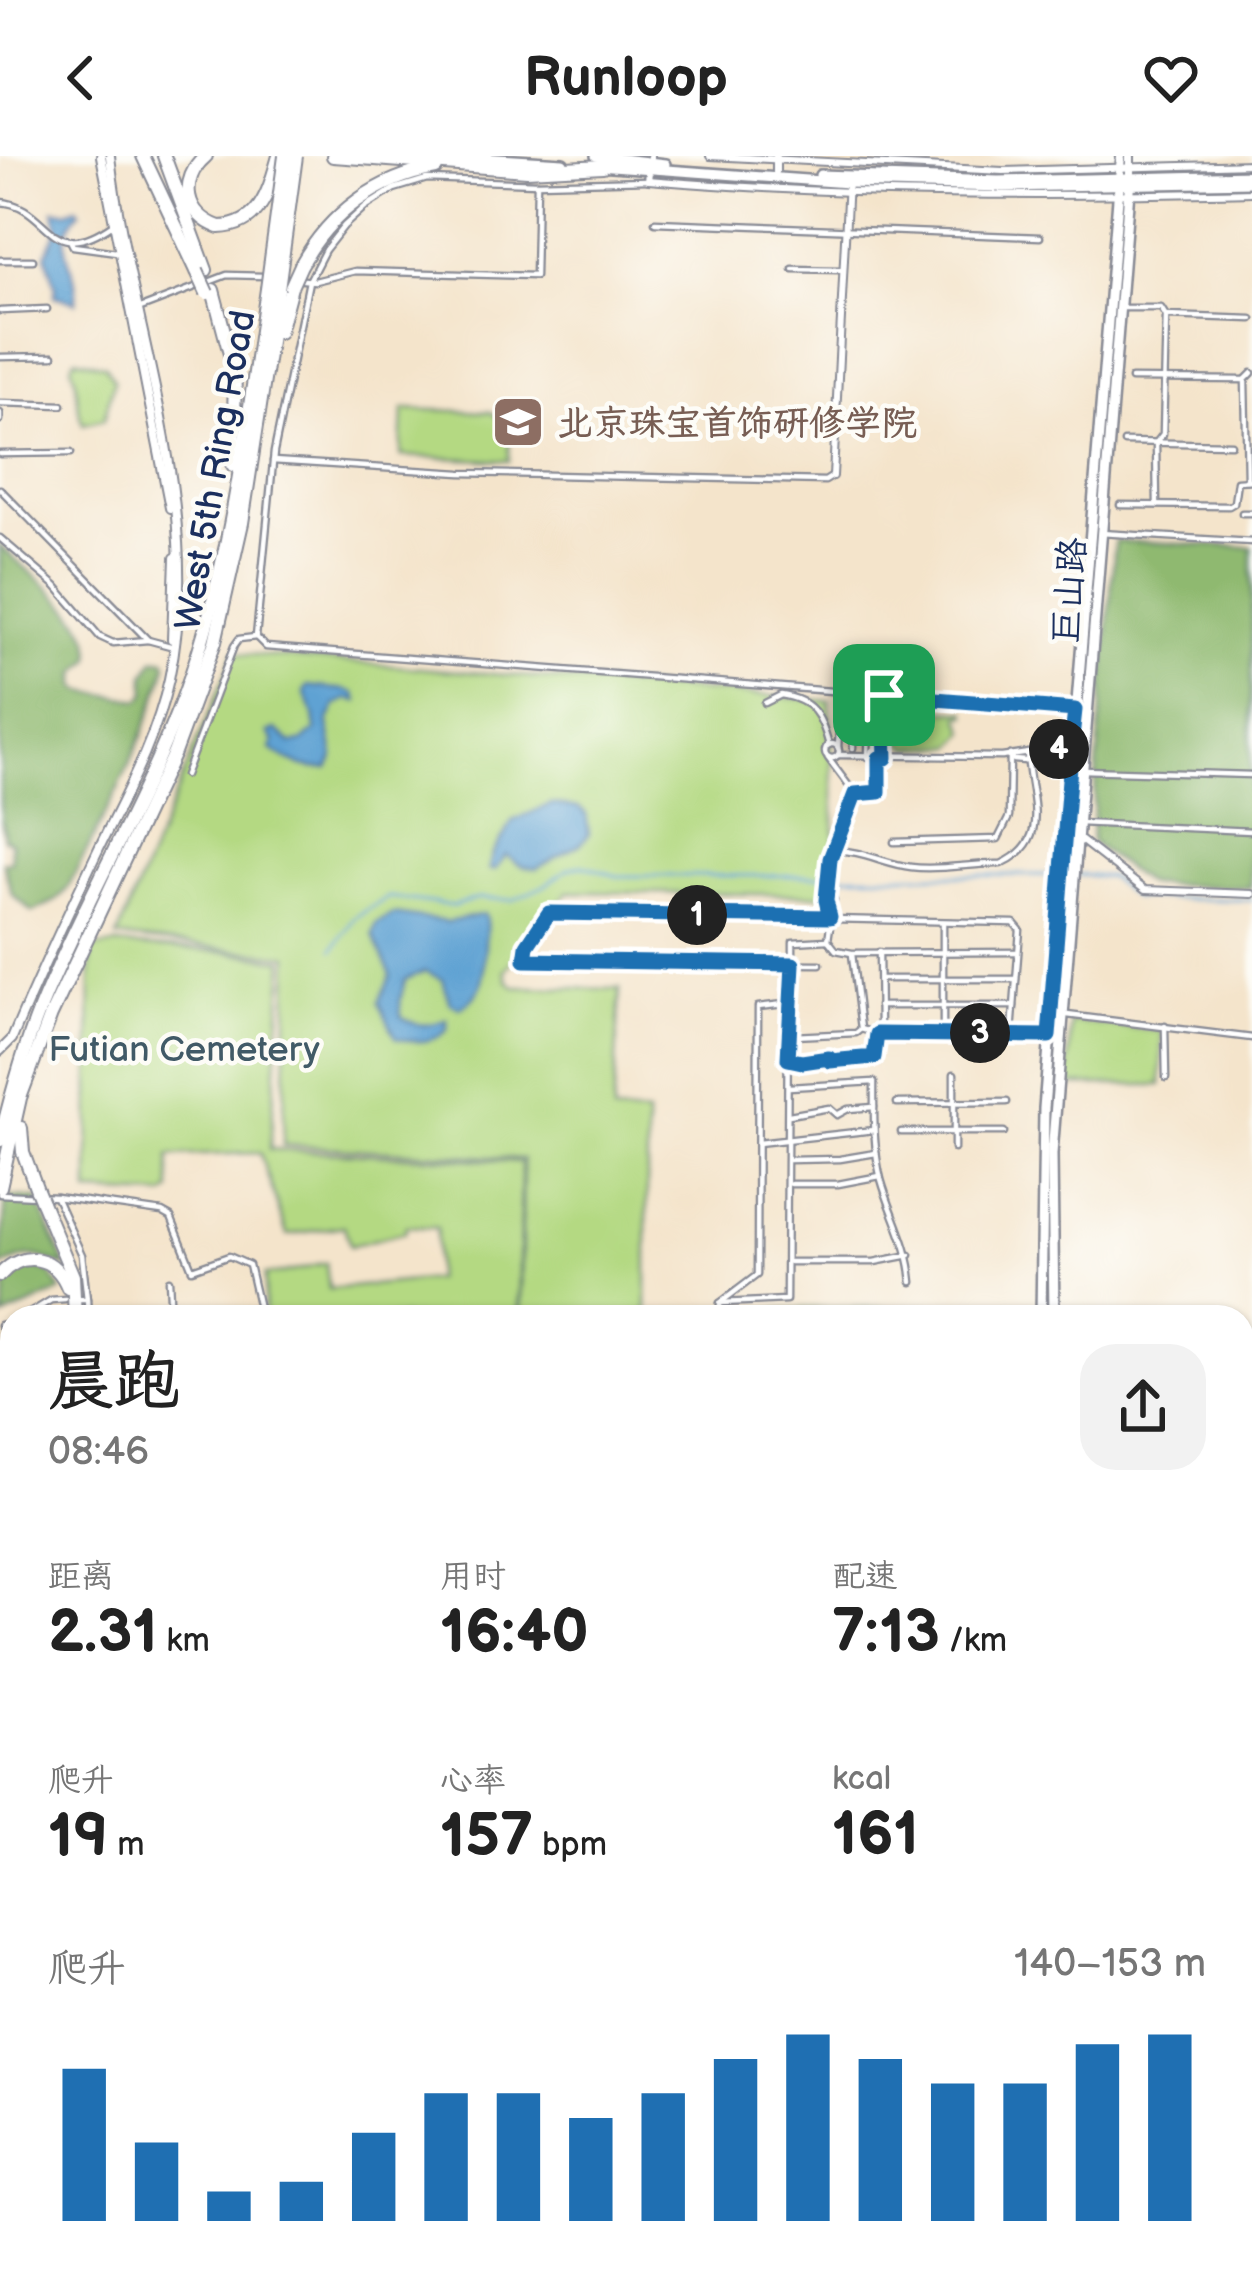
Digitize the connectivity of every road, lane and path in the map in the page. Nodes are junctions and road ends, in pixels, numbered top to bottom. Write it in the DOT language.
graph roads {
  1 [pos="143,156"];
  2 [pos="164,156"];
  3 [pos="206,156"];
  4 [pos="282,156"];
  5 [pos="296,156"];
  6 [pos="333,156"];
  7 [pos="452,156"];
  8 [pos="710,156"];
  9 [pos="1121,156"];
  10 [pos="1130,156"];
  11 [pos="108,159"];
  12 [pos="601,159"];
  13 [pos="776,163"];
  14 [pos="466,164"];
  15 [pos="652,164"];
  16 [pos="1252,164"];
  17 [pos="1252,178"];
  18 [pos="1124,182"];
  19 [pos="537,183"];
  20 [pos="848,184"];
  21 [pos="1252,192"];
  22 [pos="0,202"];
  23 [pos="655,222"];
  24 [pos="113,224"];
  25 [pos="846,228"];
  26 [pos="1040,237"];
  27 [pos="69,242"];
  28 [pos="119,253"];
  29 [pos="0,260"];
  30 [pos="33,260"];
  31 [pos="793,269"];
  32 [pos="843,270"];
  33 [pos="201,271"];
  34 [pos="309,281"];
  35 [pos="278,288"];
  36 [pos="1120,308"];
  37 [pos="46,309"];
  38 [pos="138,310"];
  39 [pos="0,311"];
  40 [pos="1166,316"];
  41 [pos="1252,319"];
  42 [pos="53,356"];
  43 [pos="0,357"];
  44 [pos="1252,373"];
  45 [pos="1131,380"];
  46 [pos="1163,380"];
  47 [pos="1245,380"];
  48 [pos="0,404"];
  49 [pos="62,405"];
  50 [pos="1249,406"];
  51 [pos="1249,438"];
  52 [pos="1124,442"];
  53 [pos="1156,443"];
  54 [pos="1231,444"];
  55 [pos="71,453"];
  56 [pos="0,454"];
  57 [pos="273,461"];
  58 [pos="833,476"];
  59 [pos="1249,480"];
  60 [pos="0,489"];
  61 [pos="1120,505"];
  62 [pos="1157,505"];
  63 [pos="1242,513"];
  64 [pos="1252,513"];
  65 [pos="229,521"];
  66 [pos="1094,533"];
  67 [pos="0,538"];
  68 [pos="1252,542"];
  69 [pos="256,637"];
  70 [pos="148,640"];
  71 [pos="174,647"];
  72 [pos="884,695"];
  73 [pos="764,703"];
  74 [pos="853,710"];
  75 [pos="869,710"];
  76 [pos="1075,710"];
  77 [pos="884,711"];
  78 [pos="829,745"];
  79 [pos="1071,747"];
  80 [pos="853,748"];
  81 [pos="1046,749"];
  82 [pos="838,752"];
  83 [pos="1010,755"];
  84 [pos="868,757"];
  85 [pos="1027,757"];
  86 [pos="828,758"];
  87 [pos="882,758"];
  88 [pos="1046,762"];
  89 [pos="1070,766"];
  90 [pos="1083,770"];
  91 [pos="185,775"];
  92 [pos="1252,775"];
  93 [pos="855,794"];
  94 [pos="1079,824"];
  95 [pos="1252,831"];
  96 [pos="1065,835"];
  97 [pos="1078,838"];
  98 [pos="894,842"];
  99 [pos="834,850"];
  100 [pos="1252,894"];
  101 [pos="830,917"];
  102 [pos="943,924"];
  103 [pos="84,928"];
  104 [pos="828,940"];
  105 [pos="75,946"];
  106 [pos="879,952"];
  107 [pos="943,952"];
  108 [pos="1016,952"];
  109 [pos="852,953"];
  110 [pos="793,964"];
  111 [pos="820,964"];
  112 [pos="880,979"];
  113 [pos="943,979"];
  114 [pos="1016,979"];
  115 [pos="793,1003"];
  116 [pos="879,1006"];
  117 [pos="943,1006"];
  118 [pos="1014,1006"];
  119 [pos="1062,1014"];
  120 [pos="1165,1026"];
  121 [pos="861,1029"];
  122 [pos="943,1032"];
  123 [pos="1012,1033"];
  124 [pos="877,1034"];
  125 [pos="794,1036"];
  126 [pos="1049,1036"];
  127 [pos="1252,1038"];
  128 [pos="0,1052"];
  129 [pos="788,1059"];
  130 [pos="954,1074"];
  131 [pos="1166,1078"];
  132 [pos="790,1087"];
  133 [pos="20,1098"];
  134 [pos="954,1102"];
  135 [pos="1006,1102"];
  136 [pos="896,1103"];
  137 [pos="874,1107"];
  138 [pos="789,1115"];
  139 [pos="874,1130"];
  140 [pos="954,1131"];
  141 [pos="901,1132"];
  142 [pos="1004,1132"];
  143 [pos="788,1139"];
  144 [pos="0,1140"];
  145 [pos="758,1143"];
  146 [pos="954,1149"];
  147 [pos="876,1153"];
  148 [pos="790,1160"];
  149 [pos="880,1176"];
  150 [pos="789,1184"];
  151 [pos="0,1191"];
  152 [pos="56,1197"];
  153 [pos="910,1256"];
  154 [pos="788,1262"];
  155 [pos="0,1275"];
  156 [pos="169,1280"];
  157 [pos="912,1282"];
  158 [pos="65,1299"];
  159 [pos="720,1303"];
  160 [pos="43,1305"];
  161 [pos="70,1305"];
  162 [pos="72,1305"];
  163 [pos="85,1305"];
  164 [pos="170,1305"];
  165 [pos="258,1305"];
  166 [pos="1041,1305"];
  167 [pos="1054,1305"];
  1 -- 33 [label="highway"];
  2 -- 33 [label="highway"];
  3 -- 4 [label="highway, bridge"];
  4 -- 35 [label="highway, West 5th Ring Road, bridge"];
  5 -- 35 [label="highway, West 5th Ring Road, bridge"];
  6 -- 14 [label="highway"];
  7 -- 12 [label="main road"];
  8 -- 13 [label="street"];
  9 -- 18 [label="main road, 巨山路"];
  10 -- 18 [label="main road, 巨山路"];
  11 -- 24 [label="main road"];
  11 -- 38 [label="main road"];
  12 -- 14 [label="highway"];
  12 -- 15 [label="main road"];
  13 -- 15 [label="main road"];
  13 -- 18 [label="street"];
  13 -- 20 [label="main road"];
  14 -- 35 [label="highway, bridge"];
  15 -- 19 [label="street"];
  15 -- 20 [label="main road"];
  16 -- 18 [label="street"];
  17 -- 18 [label="main road"];
  18 -- 20 [label="main road"];
  18 -- 21 [label="street"];
  18 -- 36 [label="main road, 巨山路"];
  18 -- 66 [label="main road, 巨山路"];
  19 -- 34 [label="street"];
  19 -- 34 [label="street"];
  20 -- 25 [label="street"];
  22 -- 27 [label="street"];
  23 -- 25 [label="street"];
  24 -- 27 [label="street"];
  24 -- 28 [label="main road"];
  25 -- 26 [label="street"];
  25 -- 32 [label="street"];
  27 -- 28 [label="street"];
  28 -- 71 [label="main road"];
  29 -- 30 [label="street"];
  31 -- 32 [label="street"];
  32 -- 58 [label="street"];
  33 -- 65 [label="highway, bridge"];
  34 -- 38 [label="street"];
  34 -- 57 [label="street"];
  35 -- 65 [label="highway, West 5th Ring Road"];
  35 -- 103 [label="highway, West 5th Ring Road"];
  36 -- 40 [label="street"];
  36 -- 66 [label="main road, 巨山路"];
  37 -- 39 [label="street"];
  38 -- 71 [label="main road"];
  40 -- 41 [label="street"];
  40 -- 46 [label="street"];
  42 -- 43 [label="street"];
  44 -- 47 [label="street"];
  45 -- 46 [label="street"];
  46 -- 47 [label="street"];
  46 -- 53 [label="street"];
  47 -- 50 [label="street"];
  48 -- 49 [label="street"];
  50 -- 51 [label="street"];
  51 -- 59 [label="street"];
  52 -- 53 [label="street"];
  53 -- 54 [label="street"];
  53 -- 62 [label="street"];
  55 -- 56 [label="street"];
  57 -- 58 [label="street"];
  57 -- 69 [label="street"];
  59 -- 62 [label="street"];
  60 -- 70 [label="street"];
  61 -- 62 [label="street"];
  63 -- 64 [label="street"];
  65 -- 103 [label="highway, West 5th Ring Road"];
  66 -- 68 [label="street"];
  66 -- 76 [label="main road, 巨山路"];
  66 -- 90 [label="main road, 巨山路"];
  67 -- 70 [label="street"];
  69 -- 72 [label="street"];
  69 -- 91 [label="street"];
  70 -- 71 [label="street"];
  71 -- 128 [label="main road"];
  72 -- 76 [label="street"];
  72 -- 77 [label="street"];
  73 -- 78 [label="street"];
  74 -- 75 [label="street"];
  74 -- 80 [label="street"];
  74 -- 82 [label="street"];
  75 -- 77 [label="street"];
  75 -- 84 [label="street"];
  76 -- 79 [label="main road, 巨山路"];
  77 -- 87 [label="street"];
  78 -- 82 [label="street"];
  78 -- 86 [label="street"];
  79 -- 81 [label="street"];
  79 -- 89 [label="main road, 巨山路"];
  81 -- 85 [label="street"];
  81 -- 88 [label="street"];
  82 -- 84 [label="street"];
  82 -- 86 [label="street"];
  83 -- 85 [label="street"];
  83 -- 87 [label="street"];
  83 -- 98 [label="street"];
  84 -- 87 [label="street"];
  85 -- 88 [label="street"];
  85 -- 99 [label="street"];
  86 -- 93 [label="street"];
  87 -- 93 [label="street"];
  88 -- 89 [label="street"];
  89 -- 96 [label="main road, 巨山路"];
  90 -- 92 [label="street"];
  90 -- 94 [label="main road, 巨山路"];
  93 -- 99 [label="street"];
  94 -- 95 [label="street"];
  94 -- 97 [label="main road, 巨山路"];
  96 -- 97 [label="street"];
  96 -- 126 [label="main road, 巨山路"];
  97 -- 100 [label="street"];
  97 -- 119 [label="main road, 巨山路"];
  99 -- 101 [label="street"];
  101 -- 102 [label="street"];
  101 -- 104 [label="street"];
  101 -- 110 [label="street"];
  102 -- 107 [label="street"];
  102 -- 108 [label="street"];
  103 -- 105 [label="highway, West 5th Ring Road"];
  104 -- 109 [label="street"];
  104 -- 110 [label="street"];
  105 -- 133 [label="highway, West 5th Ring Road"];
  105 -- 144 [label="highway, West 5th Ring Road"];
  106 -- 107 [label="street"];
  106 -- 109 [label="street"];
  106 -- 112 [label="street"];
  107 -- 108 [label="street"];
  107 -- 113 [label="street"];
  108 -- 114 [label="street"];
  109 -- 121 [label="street"];
  110 -- 111 [label="street"];
  110 -- 115 [label="street"];
  112 -- 113 [label="street"];
  112 -- 116 [label="street"];
  113 -- 114 [label="street"];
  113 -- 117 [label="street"];
  114 -- 118 [label="street"];
  115 -- 129 [label="street"];
  115 -- 145 [label="street"];
  116 -- 117 [label="street"];
  116 -- 124 [label="street"];
  117 -- 118 [label="street"];
  117 -- 122 [label="street"];
  118 -- 123 [label="street"];
  119 -- 120 [label="street"];
  119 -- 167 [label="main road, 巨山路"];
  120 -- 127 [label="street"];
  120 -- 131 [label="street"];
  121 -- 124 [label="street"];
  121 -- 125 [label="street"];
  122 -- 123 [label="street"];
  122 -- 124 [label="street"];
  123 -- 126 [label="street"];
  124 -- 129 [label="street"];
  126 -- 166 [label="main road, 巨山路"];
  129 -- 132 [label="street"];
  130 -- 134 [label="street"];
  132 -- 137 [label="street"];
  132 -- 138 [label="street"];
  133 -- 151 [label="highway, West 5th Ring Road"];
  133 -- 162 [label="highway"];
  134 -- 135 [label="street"];
  134 -- 136 [label="street"];
  134 -- 140 [label="street"];
  137 -- 138 [label="street"];
  137 -- 139 [label="street"];
  138 -- 143 [label="street"];
  139 -- 143 [label="street"];
  139 -- 147 [label="street"];
  140 -- 141 [label="street"];
  140 -- 142 [label="street"];
  140 -- 146 [label="street"];
  143 -- 145 [label="street"];
  143 -- 148 [label="street"];
  145 -- 159 [label="street"];
  147 -- 148 [label="street"];
  147 -- 149 [label="street"];
  148 -- 150 [label="street"];
  149 -- 150 [label="street"];
  149 -- 153 [label="street"];
  150 -- 154 [label="street"];
  151 -- 152 [label="street"];
  152 -- 163 [label="street"];
  152 -- 165 [label="street"];
  153 -- 154 [label="street"];
  153 -- 157 [label="street"];
  154 -- 159 [label="street"];
  155 -- 161 [label="highway"];
  156 -- 164 [label="street"];
  158 -- 160 [label="street"];
}
